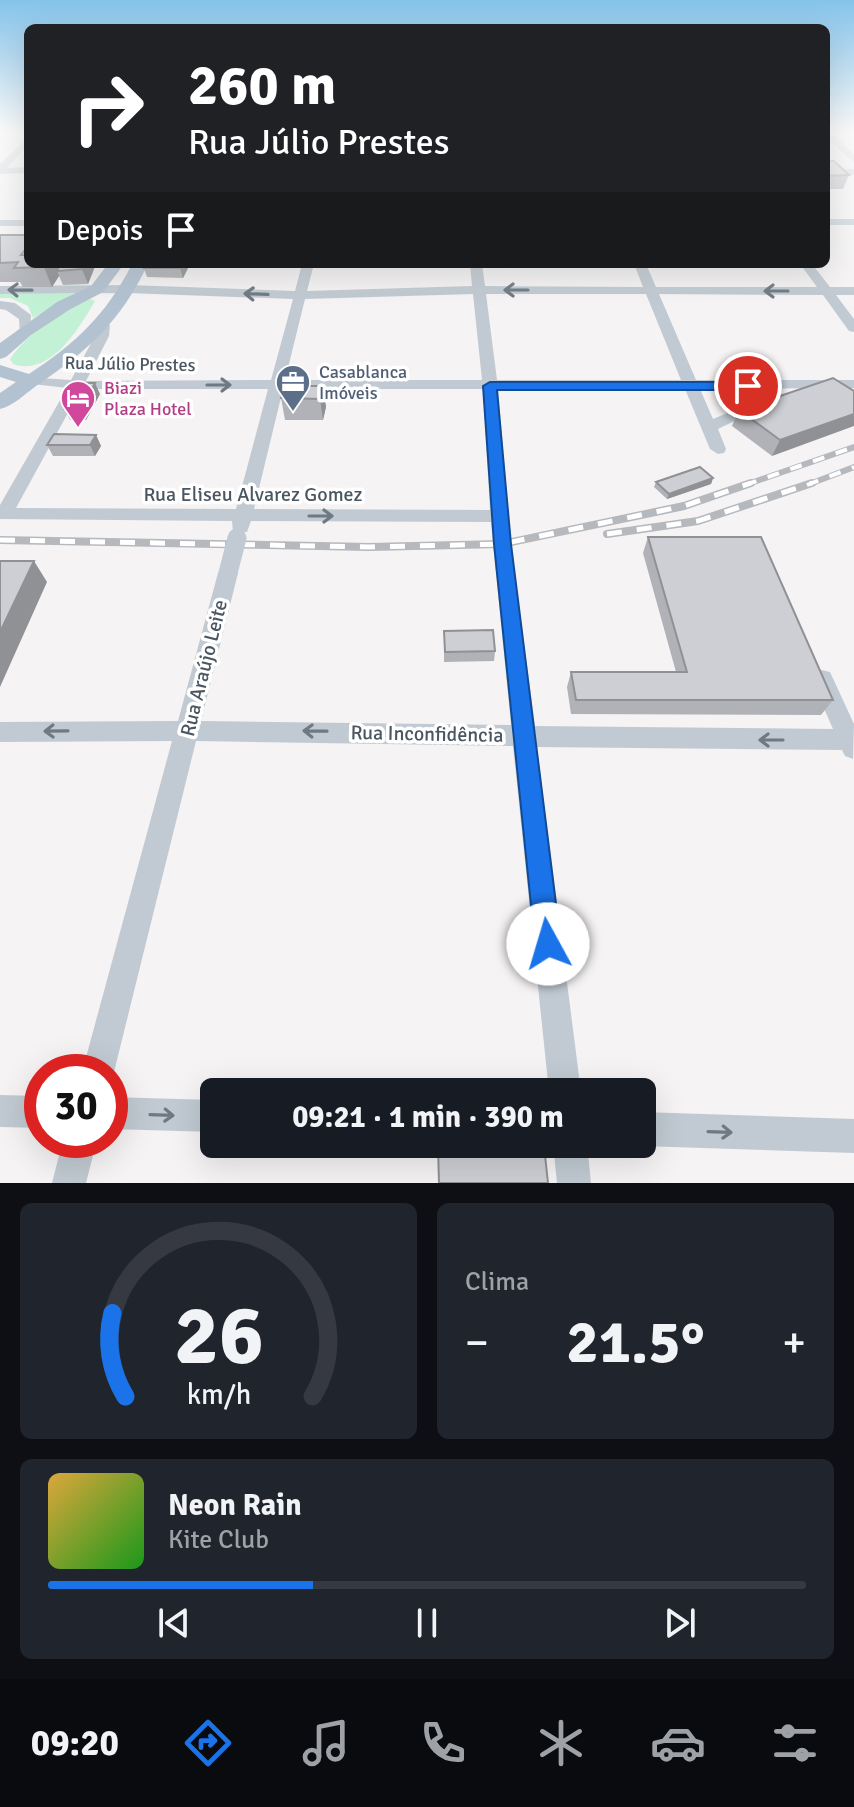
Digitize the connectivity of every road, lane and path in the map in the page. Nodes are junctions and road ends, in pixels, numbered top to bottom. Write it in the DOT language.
graph roads {
  1 [pos="830,222"];
  2 [pos="854,222"];
  3 [pos="0,223"];
  4 [pos="24,223"];
  5 [pos="113,268"];
  6 [pos="138,268"];
  7 [pos="307,268"];
  8 [pos="476,268"];
  9 [pos="642,268"];
  10 [pos="809,268"];
  11 [pos="62,277"];
  12 [pos="97,289"];
  13 [pos="128,289"];
  14 [pos="0,290"];
  15 [pos="478,290"];
  16 [pos="55,291"];
  17 [pos="652,291"];
  18 [pos="827,291"];
  19 [pos="854,291"];
  20 [pos="299,295"];
  21 [pos="0,305"];
  22 [pos="103,325"];
  23 [pos="854,328"];
  24 [pos="25,331"];
  25 [pos="0,353"];
  26 [pos="0,371"];
  27 [pos="29,380"];
  28 [pos="854,384"];
  29 [pos="76,385"];
  30 [pos="278,385"];
  31 [pos="803,385"];
  32 [pos="490,386"];
  33 [pos="693,386"];
  34 [pos="0,403"];
  35 [pos="709,427"];
  36 [pos="718,449"];
  37 [pos="243,516"];
  38 [pos="501,516"];
  39 [pos="813,658"];
  40 [pos="188,729"];
  41 [pos="0,732"];
  42 [pos="526,736"];
  43 [pos="852,744"];
  44 [pos="103,1054"];
  45 [pos="563,1078"];
  46 [pos="0,1111"];
  47 [pos="24,1112"];
  48 [pos="128,1114"];
  49 [pos="200,1116"];
  50 [pos="656,1129"];
  51 [pos="854,1136"];
  52 [pos="75,1158"];
  53 [pos="571,1158"];
  54 [pos="69,1183"];
  55 [pos="574,1183"];
  1 -- 2 [label="street"];
  3 -- 4 [label="street"];
  5 -- 12 [label="main road"];
  6 -- 13 [label="main road"];
  7 -- 20 [label="street, Rua Araújo Leite"];
  8 -- 15 [label="street"];
  9 -- 17 [label="street"];
  10 -- 18 [label="street"];
  11 -- 16 [label="street"];
  12 -- 13 [label="street"];
  12 -- 16 [label="street"];
  12 -- 22 [label="main road"];
  12 -- 24 [label="main road"];
  20 -- 13 [label="street, one-way"];
  13 -- 22 [label="main road"];
  16 -- 14 [label="street, one-way"];
  17 -- 15 [label="street, one-way"];
  15 -- 20 [label="street"];
  15 -- 32 [label="street"];
  18 -- 17 [label="street, one-way"];
  17 -- 33 [label="street"];
  18 -- 19 [label="street"];
  18 -- 23 [label="street"];
  20 -- 30 [label="street, Rua Araújo Leite"];
  21 -- 24 [label="street"];
  22 -- 27 [label="main road"];
  22 -- 29 [label="street"];
  24 -- 25 [label="main road"];
  26 -- 27 [label="main road"];
  27 -- 29 [label="street, Rua Júlio Prestes"];
  27 -- 34 [label="main road"];
  28 -- 31 [label="street, Rua Júlio Prestes"];
  29 -- 30 [label="street, Rua Júlio Prestes, one-way"];
  29 -- 37 [label="street, Rua Eliseu Alvarez Gomez"];
  30 -- 32 [label="street, Rua Júlio Prestes"];
  30 -- 37 [label="street, Rua Araújo Leite"];
  31 -- 33 [label="street, Rua Júlio Prestes"];
  31 -- 35 [label="street"];
  32 -- 33 [label="street, Rua Júlio Prestes"];
  32 -- 38 [label="street"];
  33 -- 35 [label="street"];
  35 -- 36 [label="street"];
  37 -- 38 [label="street, Rua Eliseu Alvarez Gomez, one-way"];
  37 -- 40 [label="street, Rua Araújo Leite, bridge"];
  38 -- 42 [label="street"];
  39 -- 43 [label="street"];
  40 -- 41 [label="street, Rua Inconfidência, one-way"];
  42 -- 40 [label="street, Rua Inconfidência, one-way"];
  40 -- 44 [label="street, Rua Araújo Leite"];
  43 -- 42 [label="street, Rua Inconfidência, one-way"];
  42 -- 45 [label="street"];
  46 -- 47 [label="street"];
  48 -- 49 [label="street, one-way"];
  50 -- 51 [label="street, one-way"];
  52 -- 54 [label="street"];
  53 -- 55 [label="street"];
}
